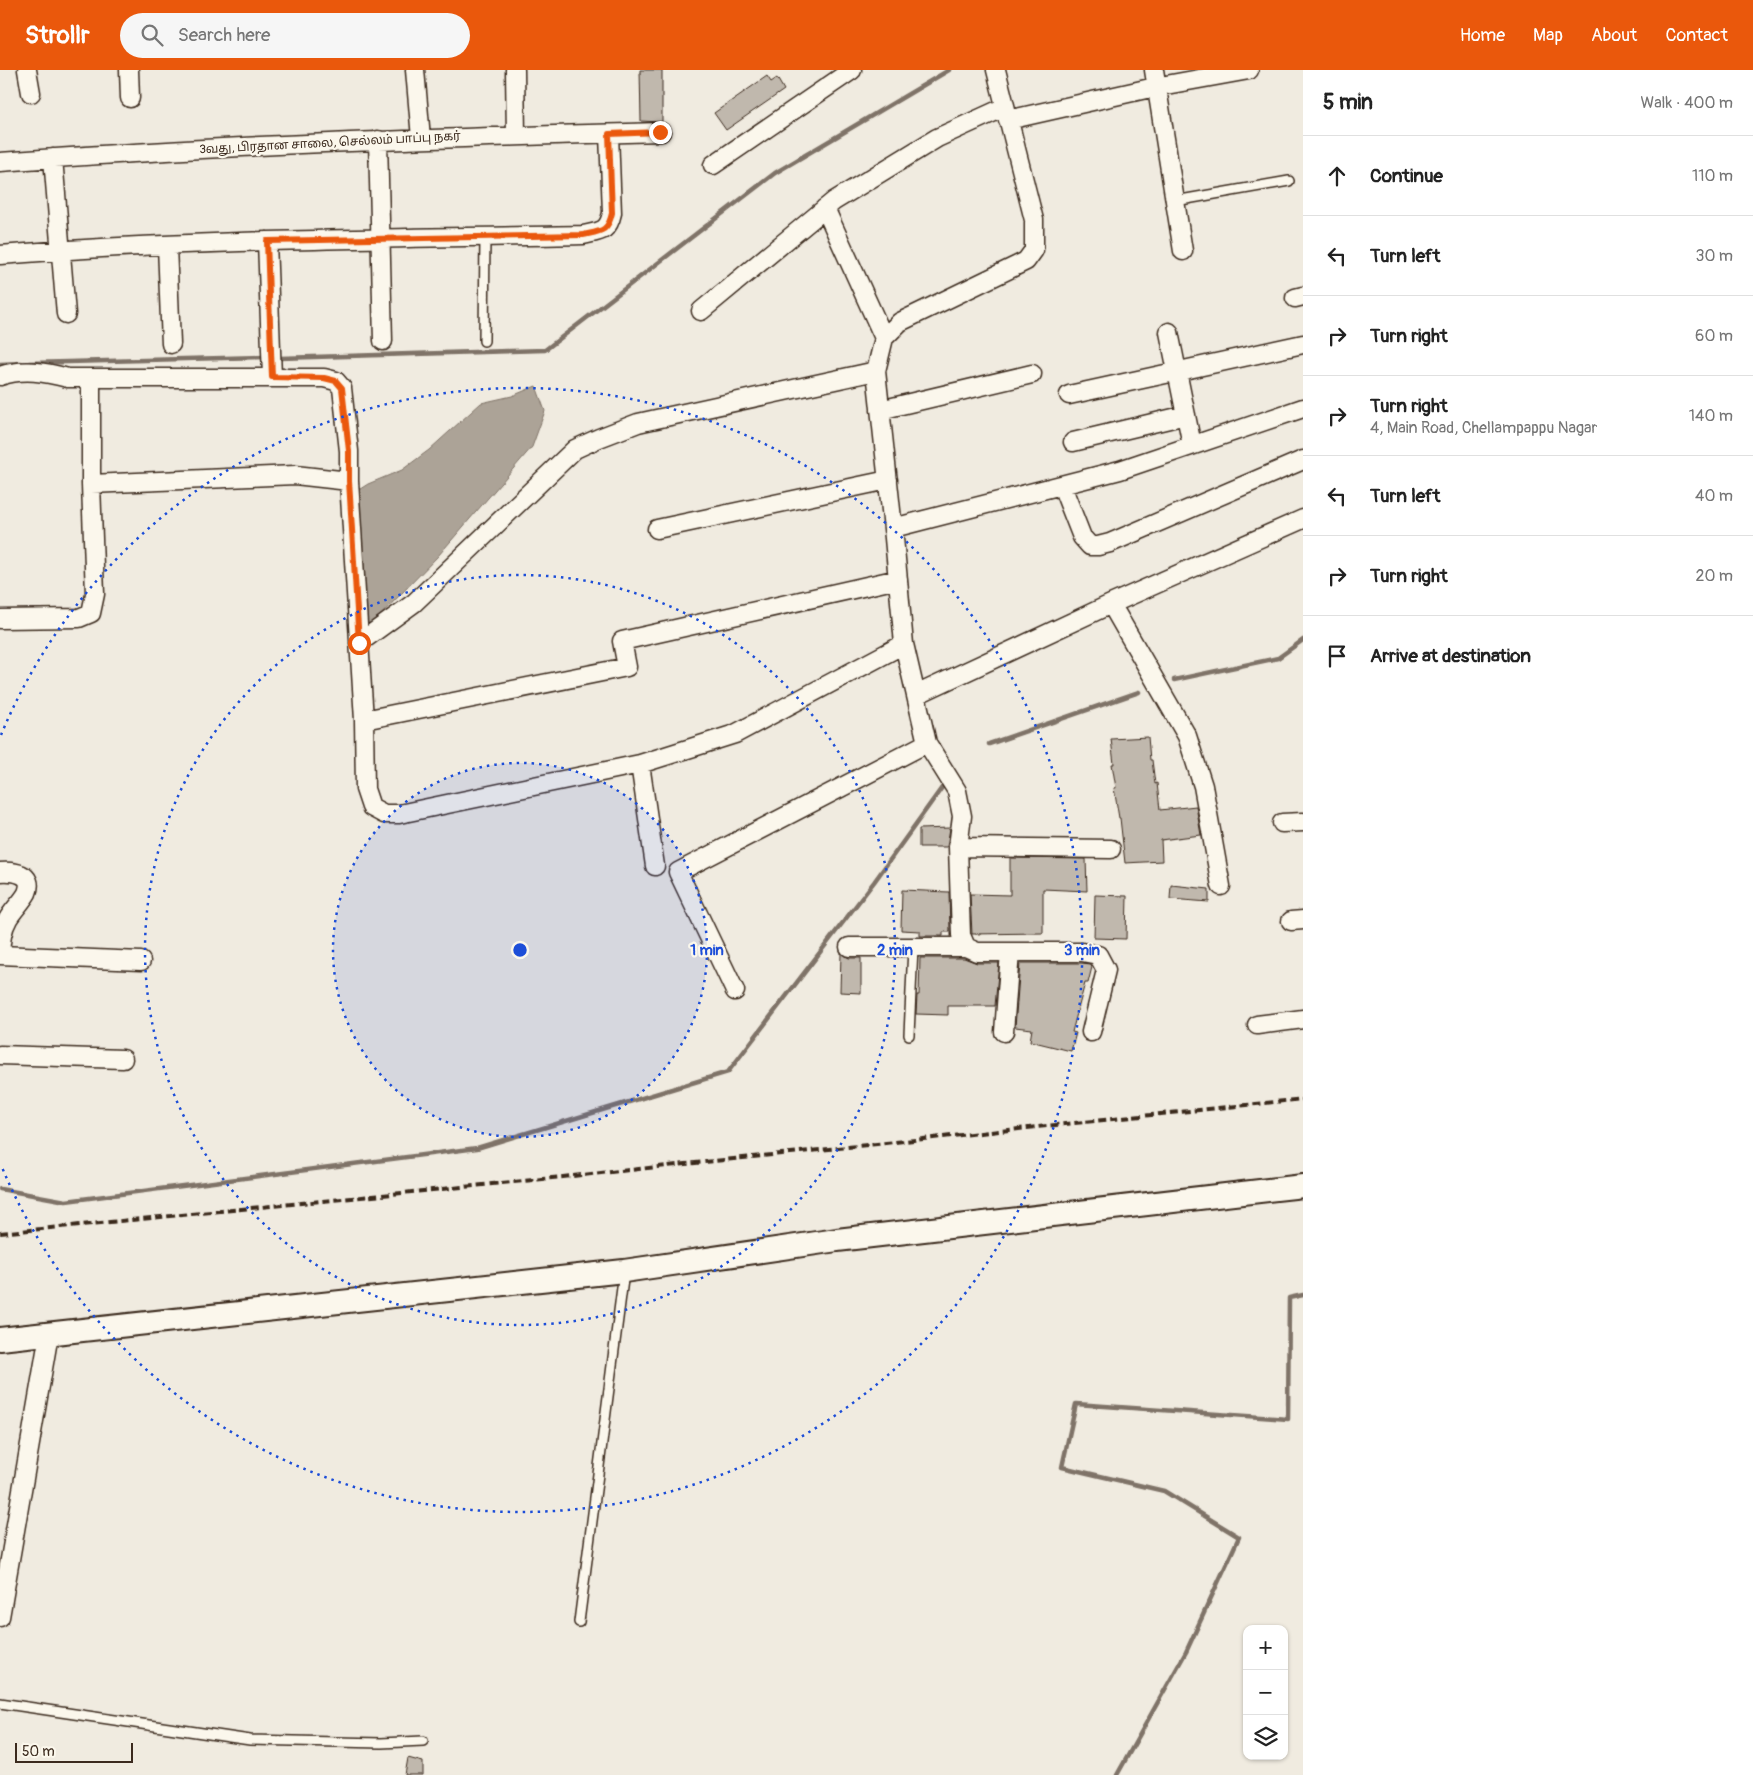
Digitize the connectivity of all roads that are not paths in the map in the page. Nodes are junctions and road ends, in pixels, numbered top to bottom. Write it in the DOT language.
graph roads {
  1 [pos="27,70"];
  2 [pos="130,70"];
  3 [pos="415,70"];
  4 [pos="515,70"];
  5 [pos="852,70"];
  6 [pos="996,70"];
  7 [pos="1250,70"];
  8 [pos="1155,79"];
  9 [pos="31,93"];
  10 [pos="130,98"];
  11 [pos="1007,113"];
  12 [pos="660,132"];
  13 [pos="609,134"];
  14 [pos="516,136"];
  15 [pos="421,138"];
  16 [pos="378,140"];
  17 [pos="53,158"];
  18 [pos="0,162"];
  19 [pos="713,165"];
  20 [pos="1289,182"];
  21 [pos="1175,201"];
  22 [pos="825,208"];
  23 [pos="485,237"];
  24 [pos="380,239"];
  25 [pos="267,241"];
  26 [pos="167,246"];
  27 [pos="60,250"];
  28 [pos="1183,252"];
  29 [pos="0,256"];
  30 [pos="701,311"];
  31 [pos="66,314"];
  32 [pos="1170,332"];
  33 [pos="884,338"];
  34 [pos="383,341"];
  35 [pos="484,341"];
  36 [pos="171,344"];
  37 [pos="1303,344"];
  38 [pos="876,371"];
  39 [pos="1177,371"];
  40 [pos="1032,374"];
  41 [pos="0,376"];
  42 [pos="272,377"];
  43 [pos="91,378"];
  44 [pos="1069,394"];
  45 [pos="1303,408"];
  46 [pos="880,410"];
  47 [pos="1186,414"];
  48 [pos="1073,442"];
  49 [pos="1192,445"];
  50 [pos="1303,460"];
  51 [pos="888,480"];
  52 [pos="349,481"];
  53 [pos="91,484"];
  54 [pos="1062,486"];
  55 [pos="1303,518"];
  56 [pos="893,528"];
  57 [pos="657,529"];
  58 [pos="898,579"];
  59 [pos="1110,604"];
  60 [pos="0,619"];
  61 [pos="359,643"];
  62 [pos="904,644"];
  63 [pos="916,695"];
  64 [pos="364,720"];
  65 [pos="927,743"];
  66 [pos="640,764"];
  67 [pos="1303,822"];
  68 [pos="1282,823"];
  69 [pos="958,847"];
  70 [pos="1111,849"];
  71 [pos="655,866"];
  72 [pos="0,872"];
  73 [pos="1221,886"];
  74 [pos="849,947"];
  75 [pos="913,947"];
  76 [pos="966,947"];
  77 [pos="1010,952"];
  78 [pos="0,954"];
  79 [pos="141,961"];
  80 [pos="734,991"];
  81 [pos="1303,1020"];
  82 [pos="1257,1025"];
  83 [pos="1004,1032"];
  84 [pos="1091,1032"];
  85 [pos="909,1035"];
  86 [pos="0,1055"];
  87 [pos="123,1059"];
  88 [pos="1303,1186"];
  89 [pos="624,1271"];
  90 [pos="49,1334"];
  91 [pos="0,1339"];
  92 [pos="1,1606"];
  93 [pos="579,1622"];
  94 [pos="0,1702"];
  95 [pos="423,1740"];
  1 -- 9 [label="street"];
  2 -- 10 [label="street"];
  3 -- 15 [label="street"];
  4 -- 14 [label="street"];
  5 -- 19 [label="street"];
  6 -- 11 [label="street"];
  7 -- 8 [label="street"];
  8 -- 11 [label="street"];
  8 -- 21 [label="street"];
  11 -- 22 [label="street"];
  11 -- 33 [label="street"];
  12 -- 13 [label="street, 3வது, பிரதான சாலை, செல்லம் பாப்பு நகர்"];
  13 -- 14 [label="street, 3வது, பிரதான சாலை, செல்லம் பாப்பு நகர்"];
  13 -- 23 [label="street"];
  14 -- 15 [label="street, 3வது, பிரதான சாலை, செல்லம் பாப்பு நகர்"];
  15 -- 16 [label="street, 3வது, பிரதான சாலை, செல்லம் பாப்பு நகர்"];
  16 -- 17 [label="street, 3வது, பிரதான சாலை, செல்லம் பாப்பு நகர்"];
  16 -- 24 [label="street"];
  17 -- 18 [label="street, 3வது, பிரதான சாலை, செல்லம் பாப்பு நகர்"];
  17 -- 27 [label="street"];
  20 -- 21 [label="lane"];
  21 -- 28 [label="street"];
  22 -- 30 [label="street"];
  22 -- 33 [label="street"];
  23 -- 24 [label="street"];
  23 -- 35 [label="lane"];
  24 -- 25 [label="street"];
  24 -- 34 [label="street"];
  25 -- 26 [label="street"];
  25 -- 42 [label="street"];
  26 -- 27 [label="street"];
  26 -- 36 [label="street"];
  27 -- 29 [label="street"];
  27 -- 31 [label="street"];
  32 -- 39 [label="street"];
  33 -- 38 [label="street"];
  37 -- 39 [label="street"];
  38 -- 46 [label="street"];
  38 -- 61 [label="street"];
  39 -- 44 [label="street"];
  39 -- 47 [label="street"];
  40 -- 46 [label="street"];
  41 -- 43 [label="street"];
  42 -- 43 [label="street"];
  42 -- 52 [label="street"];
  43 -- 53 [label="street"];
  45 -- 49 [label="street"];
  46 -- 51 [label="street"];
  47 -- 48 [label="street"];
  47 -- 49 [label="street"];
  49 -- 54 [label="street"];
  50 -- 54 [label="street"];
  51 -- 56 [label="street"];
  51 -- 57 [label="street"];
  52 -- 53 [label="street"];
  52 -- 61 [label="street"];
  53 -- 60 [label="street"];
  54 -- 56 [label="street"];
  55 -- 59 [label="street"];
  56 -- 58 [label="street"];
  58 -- 62 [label="street"];
  58 -- 64 [label="street"];
  59 -- 63 [label="street"];
  59 -- 73 [label="street"];
  61 -- 64 [label="street"];
  62 -- 63 [label="street"];
  62 -- 66 [label="street"];
  63 -- 65 [label="street"];
  64 -- 66 [label="street"];
  65 -- 69 [label="street"];
  65 -- 80 [label="street"];
  66 -- 71 [label="street"];
  67 -- 68 [label="street"];
  69 -- 70 [label="street"];
  69 -- 76 [label="street"];
  72 -- 78 [label="street"];
  74 -- 75 [label="street"];
  75 -- 76 [label="street"];
  75 -- 85 [label="lane"];
  76 -- 77 [label="street"];
  77 -- 83 [label="street"];
  77 -- 84 [label="street"];
  78 -- 79 [label="street"];
  81 -- 82 [label="street"];
  86 -- 87 [label="street"];
  88 -- 89 [label="street"];
  89 -- 90 [label="street"];
  89 -- 93 [label="lane"];
  90 -- 91 [label="street"];
  90 -- 92 [label="street"];
  94 -- 95 [label="lane"];
}
